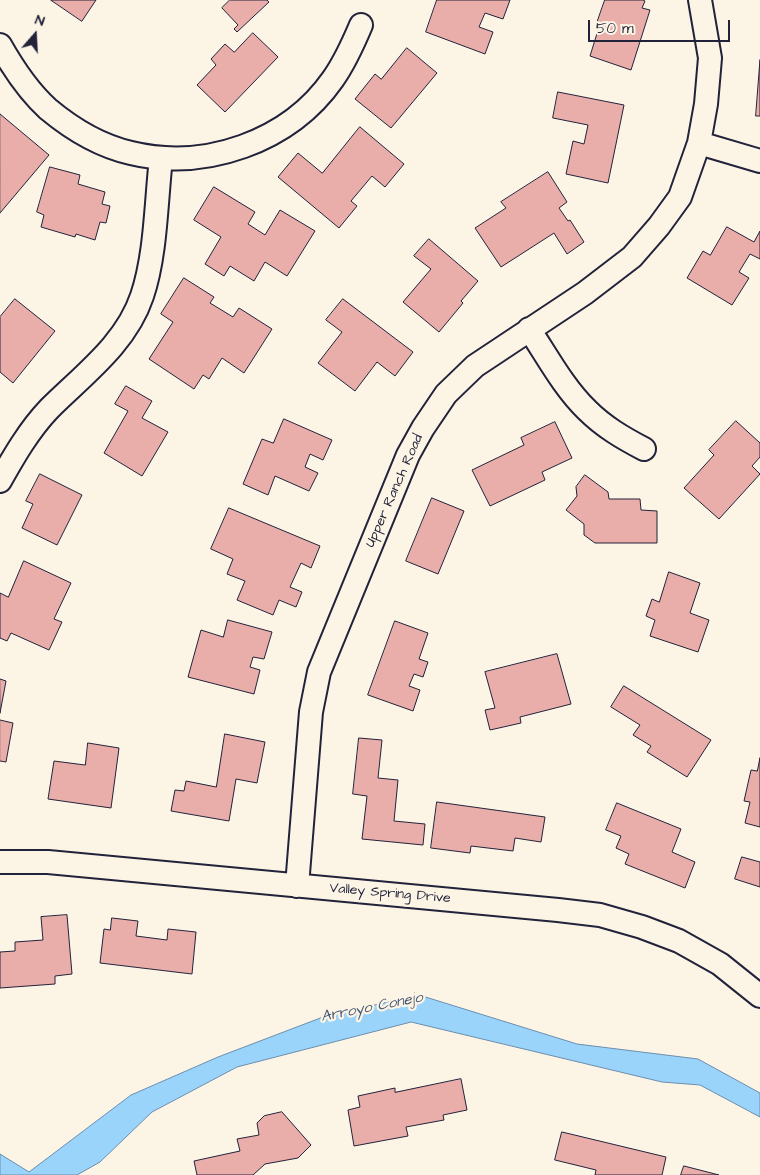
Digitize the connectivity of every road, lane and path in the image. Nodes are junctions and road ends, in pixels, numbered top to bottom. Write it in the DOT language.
graph roads {
  1 [pos="700,0"];
  2 [pos="361,25"];
  3 [pos="0,45"];
  4 [pos="699,143"];
  5 [pos="160,158"];
  6 [pos="760,161"];
  7 [pos="529,329"];
  8 [pos="644,449"];
  9 [pos="0,481"];
  10 [pos="0,862"];
  11 [pos="297,886"];
  12 [pos="760,996"];
  1 -- 4 [label="street, Upper Ranch Road"];
  2 -- 5 [label="street"];
  3 -- 5 [label="street"];
  4 -- 6 [label="street"];
  4 -- 7 [label="street, Upper Ranch Road"];
  5 -- 9 [label="street"];
  7 -- 8 [label="street"];
  7 -- 11 [label="street, Upper Ranch Road"];
  10 -- 11 [label="street, Valley Spring Drive"];
  11 -- 12 [label="street, Valley Spring Drive"];
}
